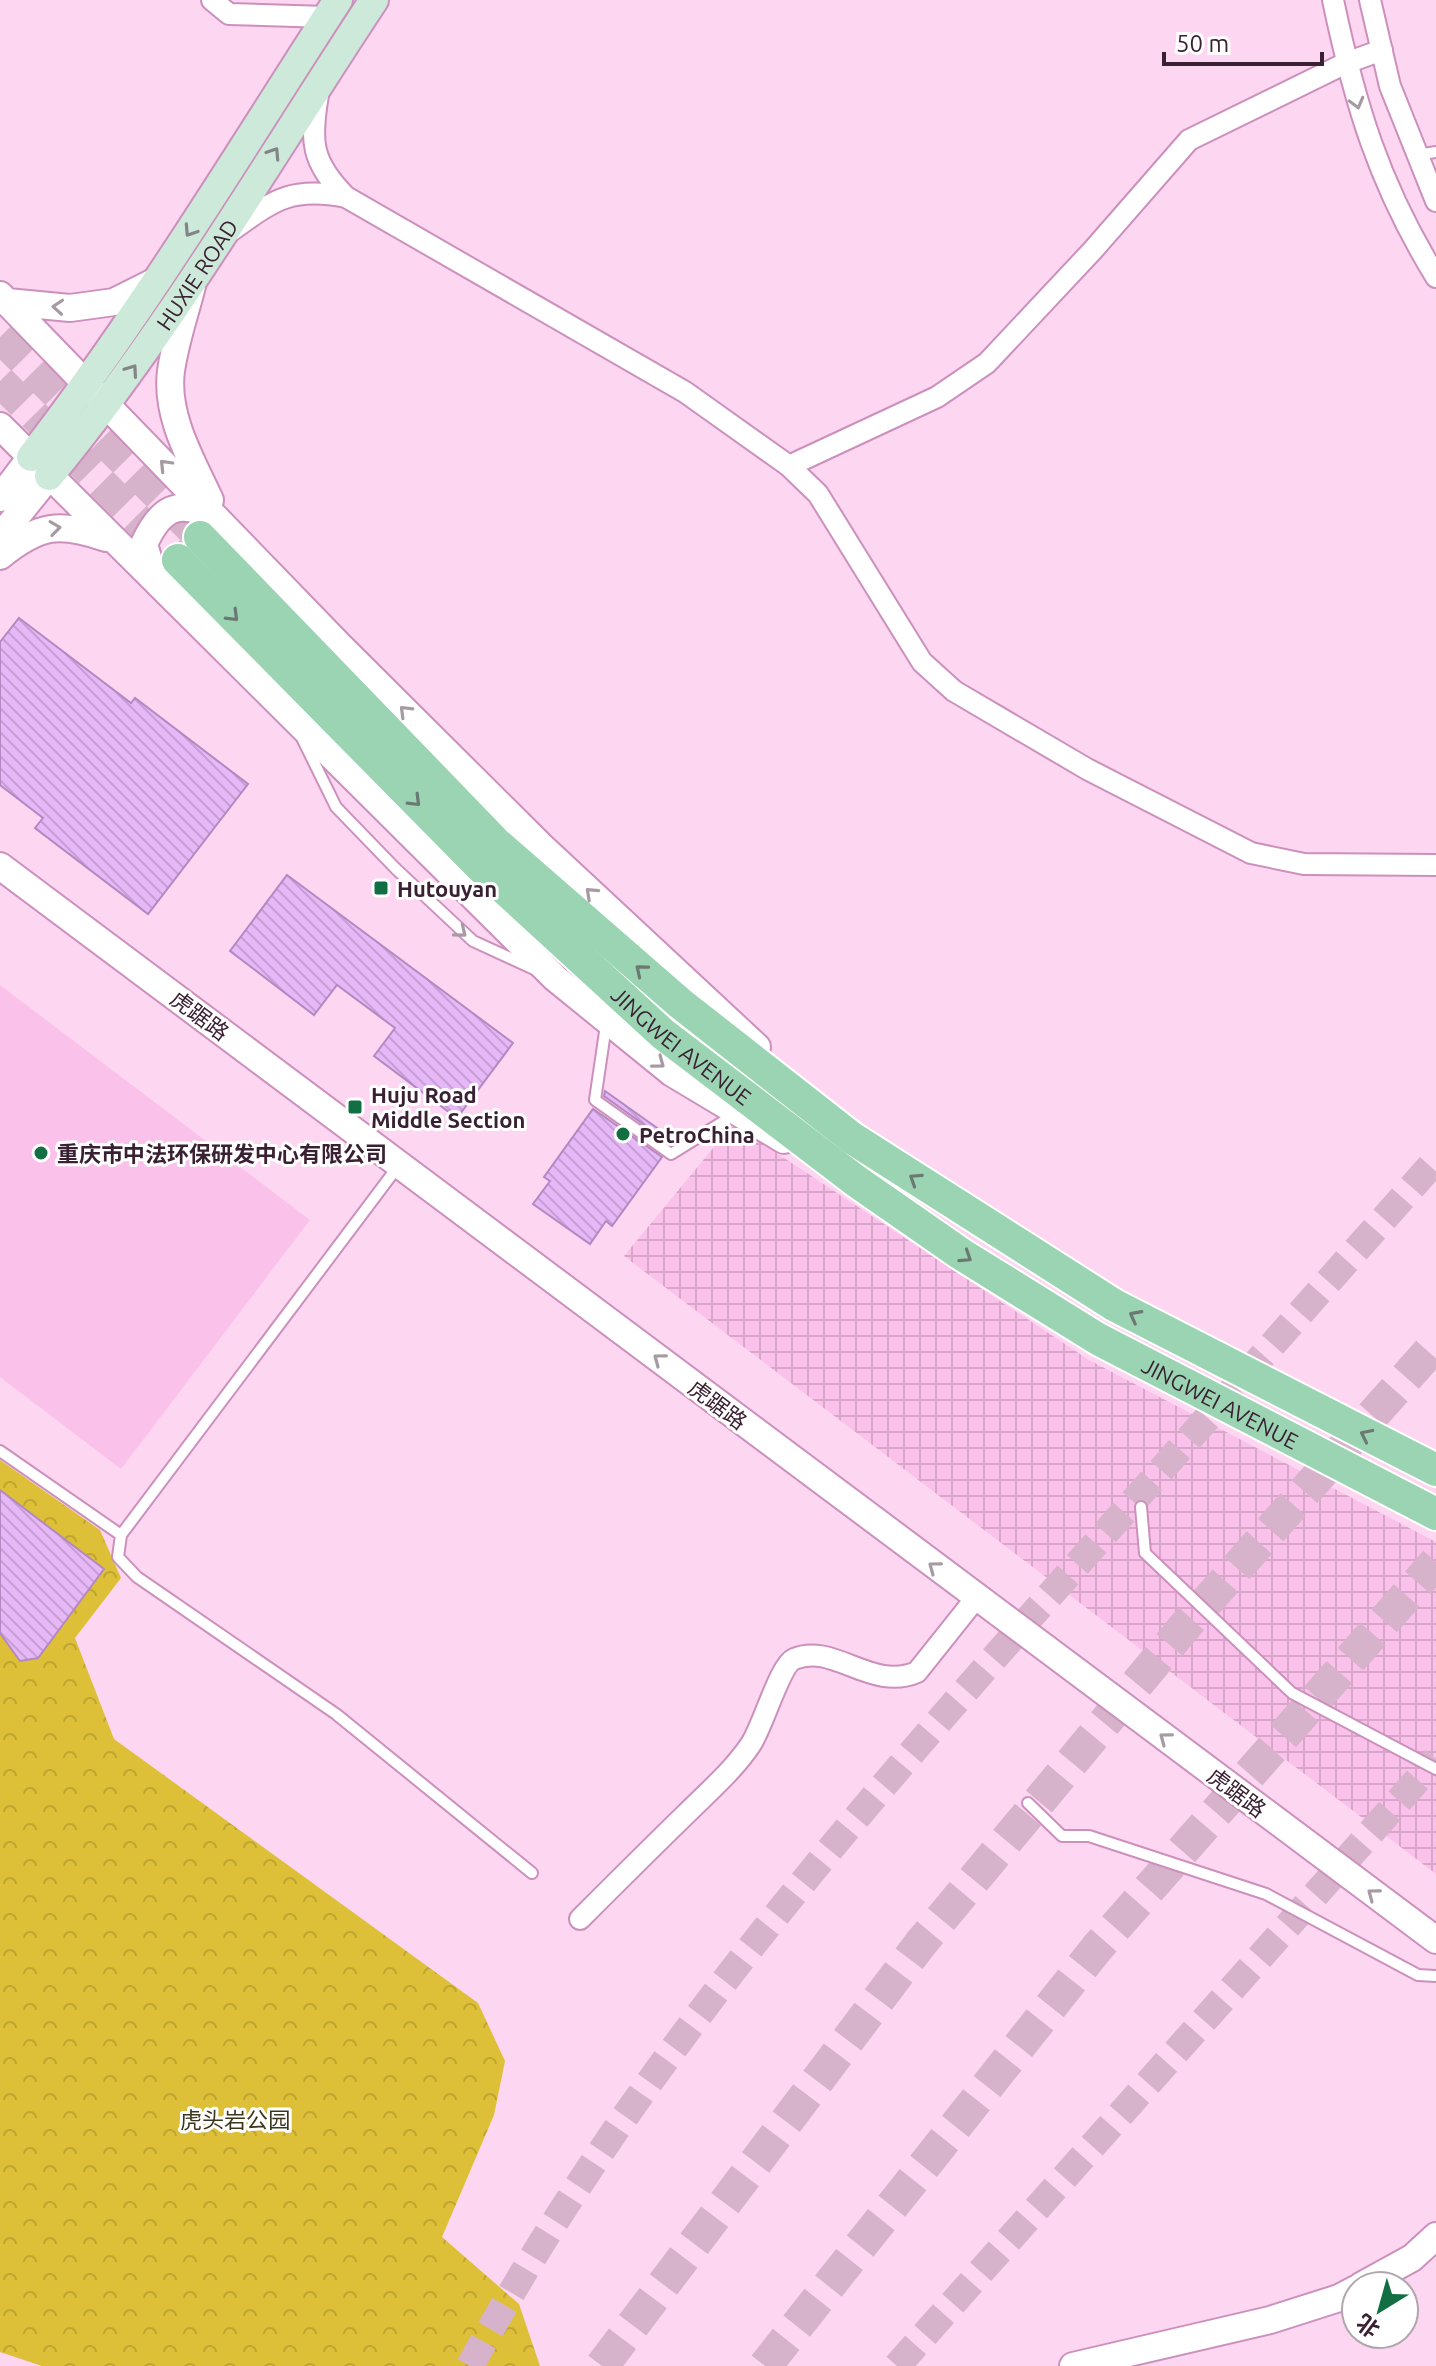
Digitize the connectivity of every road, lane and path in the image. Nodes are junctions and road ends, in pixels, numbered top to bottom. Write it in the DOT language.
graph roads {
  1 [pos="212,0"];
  2 [pos="374,0"];
  3 [pos="1333,0"];
  4 [pos="1370,0"];
  5 [pos="332,8"];
  6 [pos="1382,50"];
  7 [pos="1346,63"];
  8 [pos="320,82"];
  9 [pos="1426,154"];
  10 [pos="346,197"];
  11 [pos="1436,201"];
  12 [pos="218,240"];
  13 [pos="1436,277"];
  14 [pos="158,280"];
  15 [pos="192,283"];
  16 [pos="4,298"];
  17 [pos="88,383"];
  18 [pos="108,405"];
  19 [pos="0,426"];
  20 [pos="40,466"];
  21 [pos="789,466"];
  22 [pos="0,498"];
  23 [pos="210,530"];
  24 [pos="0,537"];
  25 [pos="115,540"];
  26 [pos="0,556"];
  27 [pos="166,568"];
  28 [pos="1436,865"];
  29 [pos="0,866"];
  30 [pos="607,1023"];
  31 [pos="737,1114"];
  32 [pos="400,1164"];
  33 [pos="856,1181"];
  34 [pos="0,1451"];
  35 [pos="1436,1470"];
  36 [pos="1141,1507"];
  37 [pos="1436,1514"];
  38 [pos="121,1535"];
  39 [pos="976,1598"];
  40 [pos="1436,1769"];
  41 [pos="1028,1803"];
  42 [pos="532,1873"];
  43 [pos="580,1919"];
  44 [pos="1436,1940"];
  45 [pos="1436,1976"];
  46 [pos="1436,2236"];
  47 [pos="1390,2270"];
  48 [pos="1340,2297"];
  49 [pos="1073,2366"];
  1 -- 5 [label="street"];
  2 -- 8 [label="main road, HUXIE ROAD"];
  3 -- 7 [label="street"];
  4 -- 6 [label="street"];
  5 -- 14 [label="main road, HUXIE ROAD, one-way"];
  6 -- 7 [label="street"];
  6 -- 9 [label="street"];
  7 -- 13 [label="street, one-way"];
  7 -- 21 [label="street"];
  8 -- 10 [label="street"];
  12 -- 8 [label="main road, HUXIE ROAD, one-way"];
  9 -- 11 [label="street"];
  10 -- 12 [label="street"];
  10 -- 21 [label="street"];
  12 -- 15 [label="main road, HUXIE ROAD"];
  14 -- 16 [label="street, one-way"];
  14 -- 17 [label="main road, HUXIE ROAD"];
  18 -- 15 [label="main road, HUXIE ROAD, one-way"];
  15 -- 23 [label="street"];
  16 -- 17 [label="street"];
  17 -- 18 [label="street"];
  17 -- 20 [label="main road, HUXIE ROAD"];
  18 -- 20 [label="main road, HUXIE ROAD"];
  23 -- 18 [label="street, one-way"];
  19 -- 20 [label="street"];
  20 -- 22 [label="street, HUXIE ROAD"];
  20 -- 24 [label="street, HUXIE ROAD"];
  20 -- 25 [label="street"];
  21 -- 28 [label="street"];
  23 -- 27 [label="street"];
  35 -- 23 [label="main road, JINGWEI AVENUE, one-way"];
  26 -- 25 [label="street, one-way"];
  25 -- 27 [label="street"];
  27 -- 30 [label="street, one-way"];
  27 -- 33 [label="main road, JINGWEI AVENUE, one-way"];
  29 -- 32 [label="street, 虎踞路"];
  30 -- 31 [label="street, one-way"];
  30 -- 31 [label="lane"];
  31 -- 33 [label="street"];
  32 -- 38 [label="lane"];
  39 -- 32 [label="street, 虎踞路, one-way"];
  33 -- 37 [label="main road, JINGWEI AVENUE, one-way"];
  34 -- 38 [label="lane"];
  36 -- 40 [label="lane"];
  38 -- 42 [label="lane"];
  39 -- 43 [label="street"];
  44 -- 39 [label="street, 虎踞路, one-way"];
  41 -- 45 [label="lane"];
  46 -- 47 [label="street"];
  48 -- 49 [label="street"];
}
